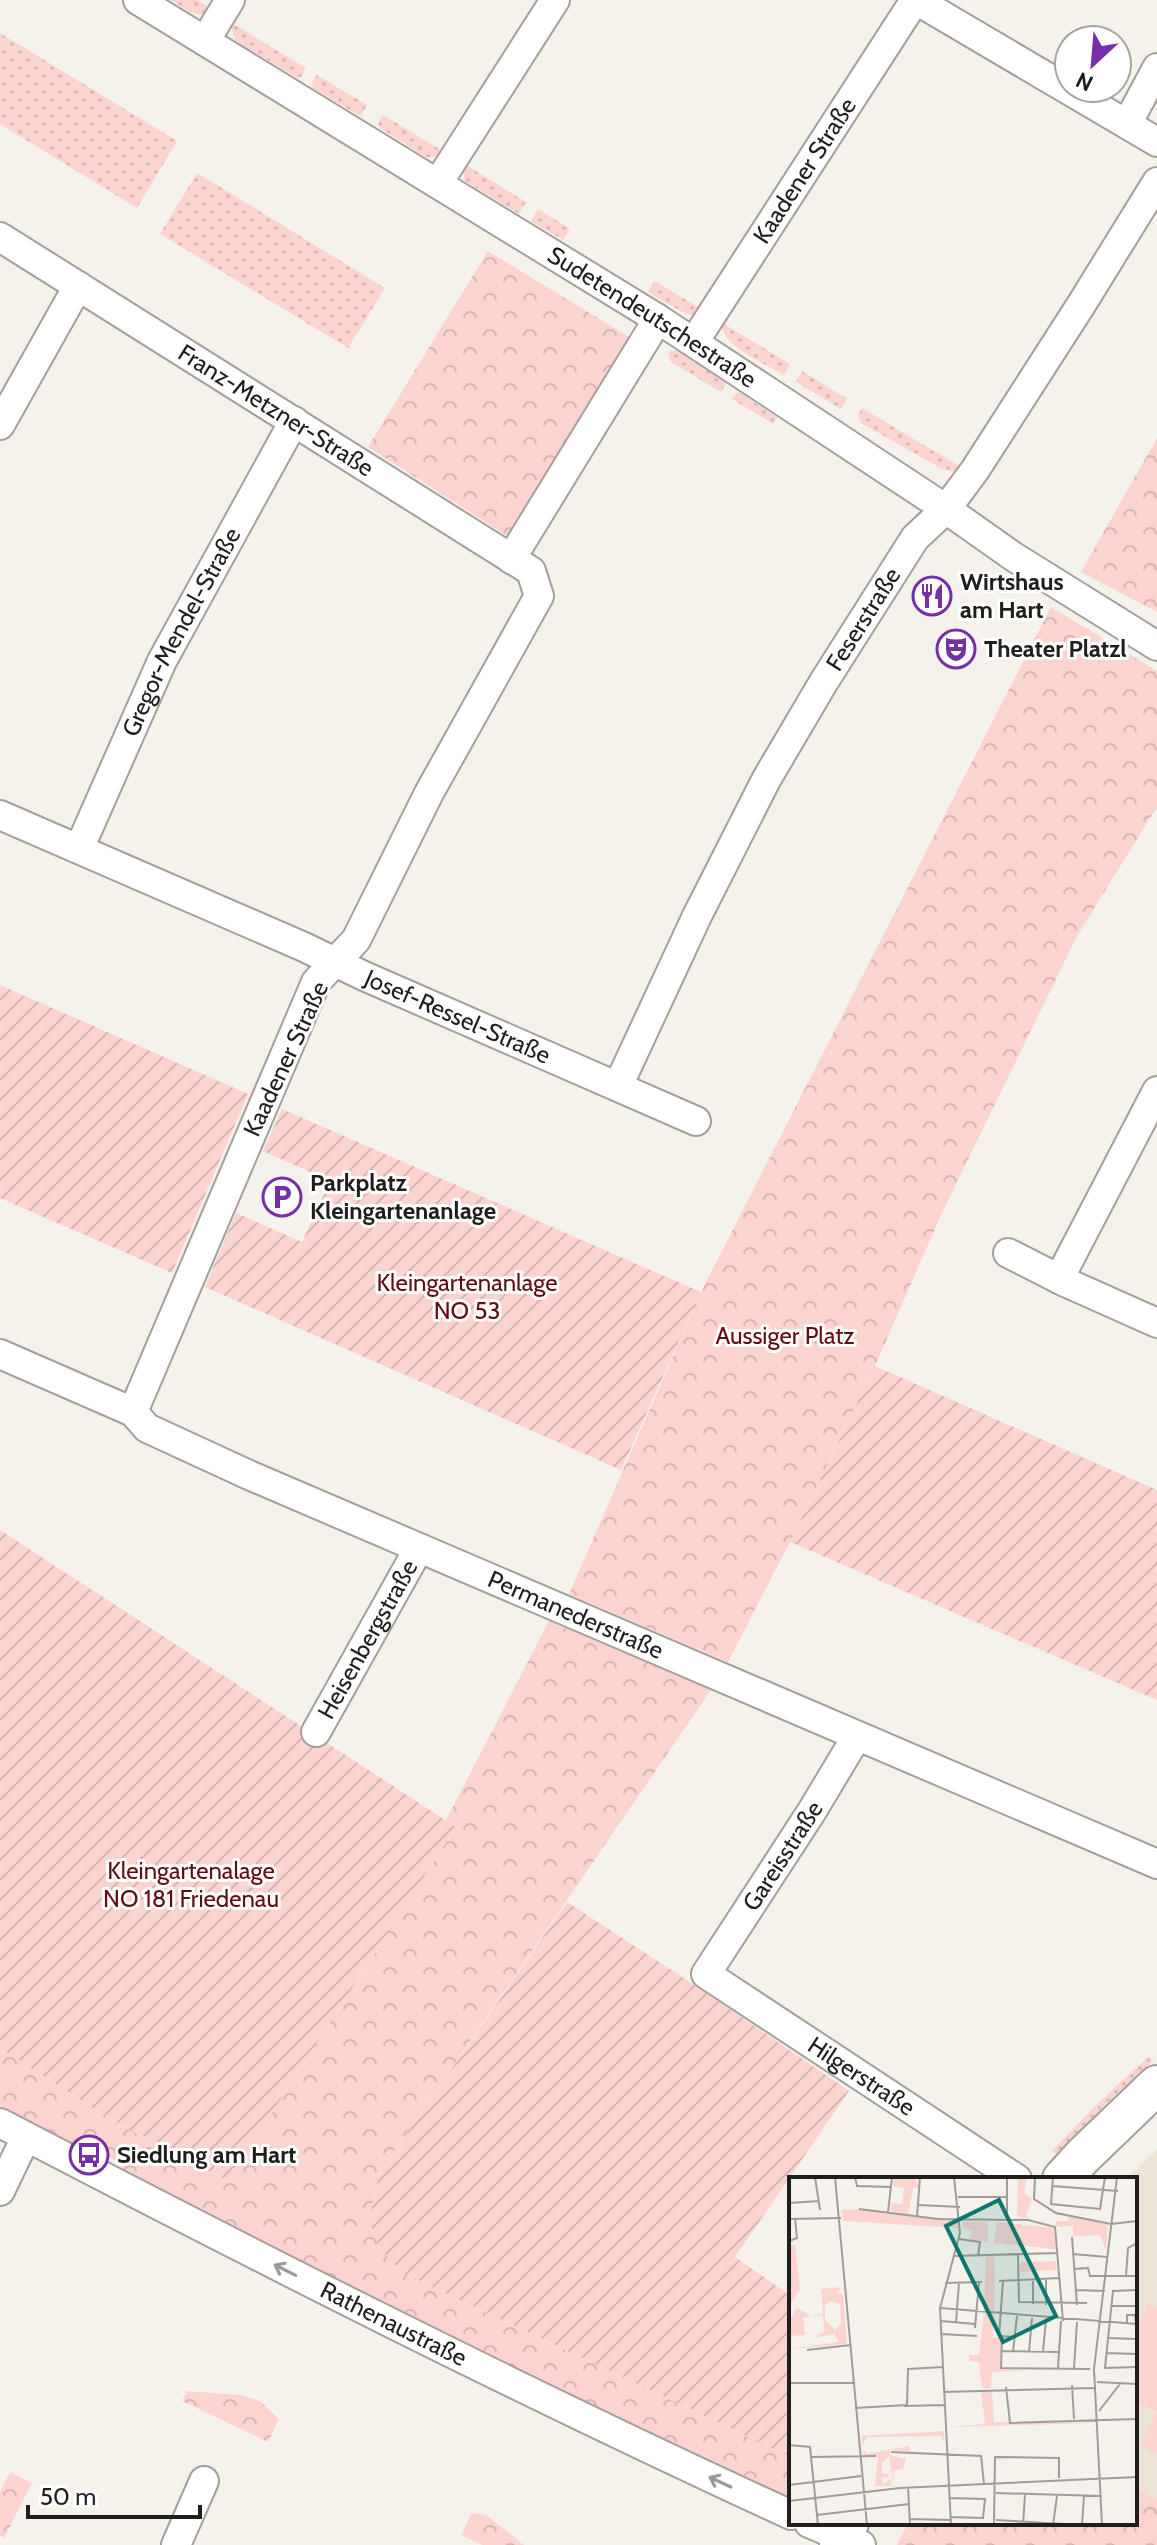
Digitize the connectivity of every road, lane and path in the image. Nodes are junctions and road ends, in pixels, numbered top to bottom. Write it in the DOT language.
graph roads {
  1 [pos="138,0"];
  2 [pos="230,0"];
  3 [pos="555,0"];
  4 [pos="916,0"];
  5 [pos="205,41"];
  6 [pos="1157,68"];
  7 [pos="1127,124"];
  8 [pos="1157,142"];
  9 [pos="1157,182"];
  10 [pos="438,183"];
  11 [pos="0,237"];
  12 [pos="78,286"];
  13 [pos="658,319"];
  14 [pos="694,342"];
  15 [pos="294,421"];
  16 [pos="0,425"];
  17 [pos="946,509"];
  18 [pos="511,559"];
  19 [pos="539,596"];
  20 [pos="1157,646"];
  21 [pos="0,815"];
  22 [pos="79,849"];
  23 [pos="335,963"];
  24 [pos="618,1086"];
  25 [pos="1157,1091"];
  26 [pos="696,1121"];
  27 [pos="1008,1253"];
  28 [pos="1059,1279"];
  29 [pos="1157,1323"];
  30 [pos="0,1354"];
  31 [pos="133,1412"];
  32 [pos="419,1548"];
  33 [pos="316,1732"];
  34 [pos="857,1736"];
  35 [pos="1157,1864"];
  36 [pos="706,1974"];
  37 [pos="1157,2085"];
  38 [pos="0,2123"];
  39 [pos="26,2137"];
  40 [pos="1014,2177"];
  41 [pos="1064,2177"];
  42 [pos="0,2191"];
  43 [pos="204,2481"];
  44 [pos="789,2514"];
  45 [pos="176,2545"];
  1 -- 5 [label="street, Sudetendeutschestraße"];
  2 -- 5 [label="street"];
  3 -- 10 [label="street"];
  4 -- 7 [label="street"];
  4 -- 14 [label="street, Kaadener Straße"];
  5 -- 10 [label="street, Sudetendeutschestraße"];
  6 -- 7 [label="street"];
  7 -- 8 [label="street"];
  9 -- 17 [label="street, Feserstraße"];
  10 -- 13 [label="street, Sudetendeutschestraße"];
  11 -- 12 [label="street, Franz-Metzner-Straße"];
  12 -- 15 [label="street, Franz-Metzner-Straße"];
  12 -- 16 [label="street"];
  13 -- 14 [label="street, Sudetendeutschestraße"];
  13 -- 18 [label="street"];
  14 -- 17 [label="street, Sudetendeutschestraße"];
  15 -- 18 [label="street, Franz-Metzner-Straße"];
  15 -- 22 [label="street, Gregor-Mendel-Straße"];
  17 -- 20 [label="street, Sudetendeutschestraße"];
  17 -- 24 [label="street, Feserstraße"];
  18 -- 19 [label="street, Franz-Metzner-Straße"];
  19 -- 23 [label="street, Kaadener Straße"];
  21 -- 22 [label="street, Josef-Ressel-Straße"];
  22 -- 23 [label="street, Josef-Ressel-Straße"];
  23 -- 24 [label="street, Josef-Ressel-Straße"];
  23 -- 31 [label="street, Kaadener Straße"];
  24 -- 26 [label="street, Josef-Ressel-Straße"];
  25 -- 28 [label="street"];
  27 -- 28 [label="street"];
  28 -- 29 [label="street"];
  30 -- 31 [label="street, Permanederstraße"];
  31 -- 32 [label="street, Permanederstraße"];
  32 -- 33 [label="street, Heisenbergstraße"];
  32 -- 34 [label="street, Permanederstraße"];
  34 -- 35 [label="street, Permanederstraße"];
  34 -- 36 [label="street, Gareisstraße"];
  36 -- 40 [label="street, Hilgerstraße"];
  37 -- 41 [label="street"];
  38 -- 39 [label="street, Rathenaustraße"];
  39 -- 42 [label="street"];
  44 -- 39 [label="street, Rathenaustraße, one-way"];
  43 -- 45 [label="street"];
}
